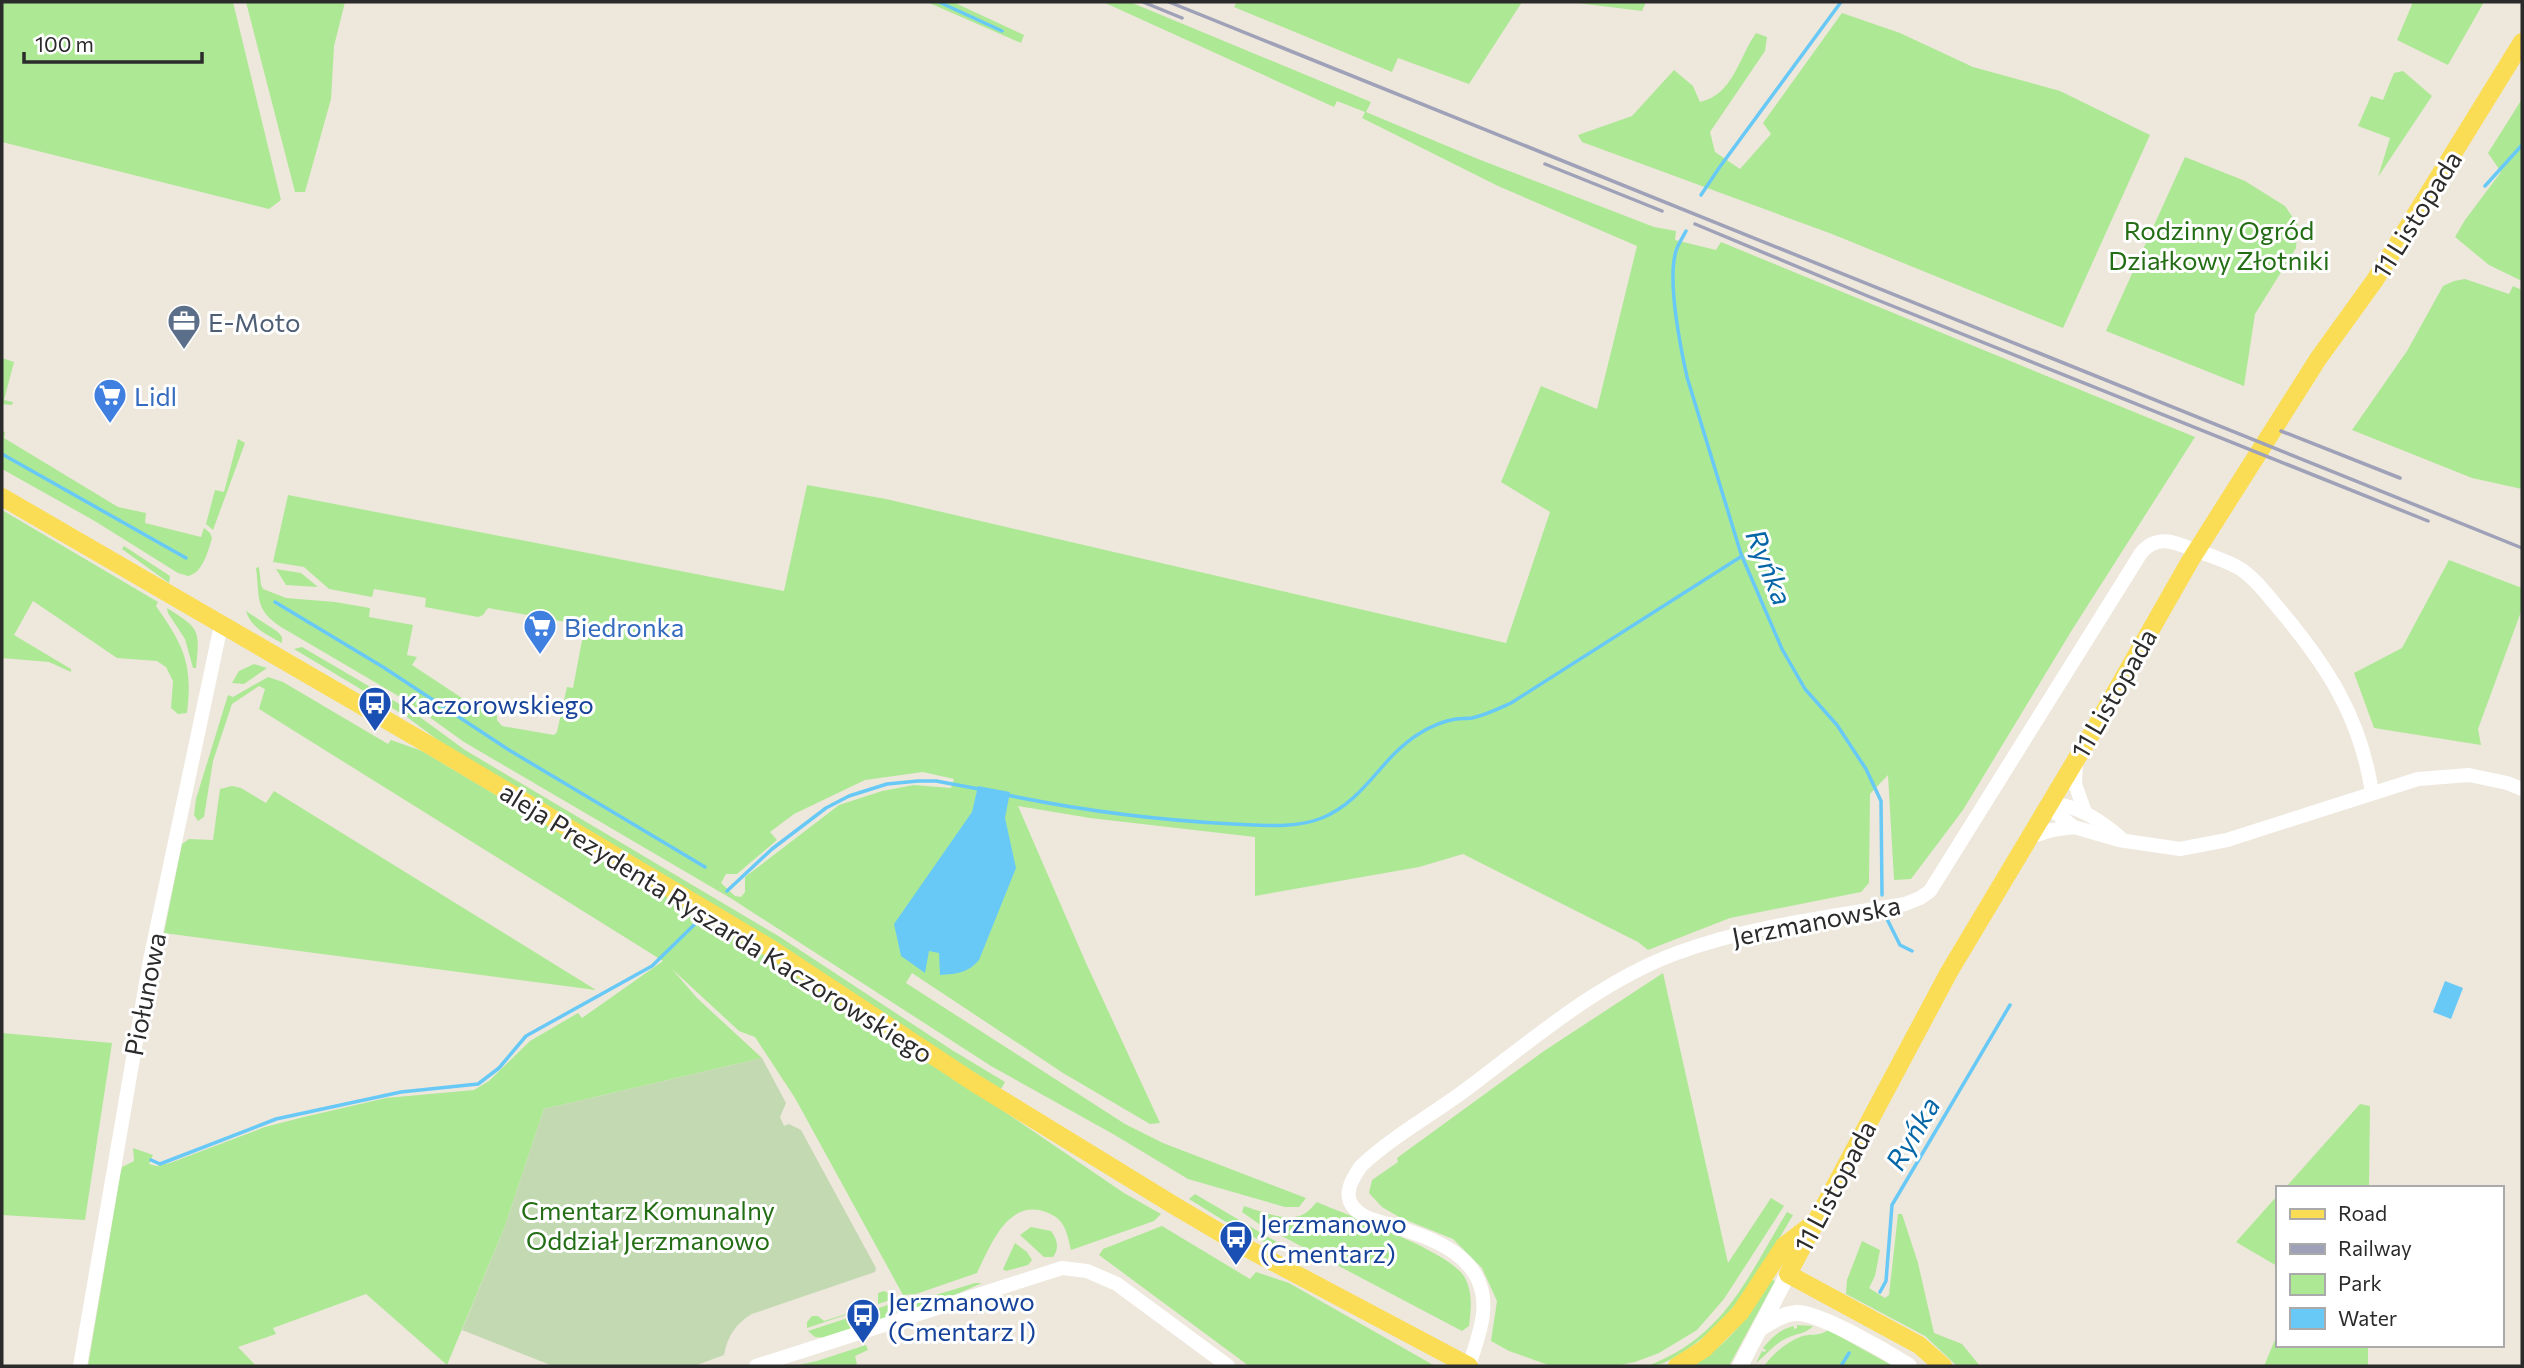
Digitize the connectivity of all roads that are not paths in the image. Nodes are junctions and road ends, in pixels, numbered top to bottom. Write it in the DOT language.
graph roads {
  1 [pos="2522,42"];
  2 [pos="2,497"];
  3 [pos="221,625"];
  4 [pos="2078,757"];
  5 [pos="2522,789"];
  6 [pos="2372,793"];
  7 [pos="2049,803"];
  8 [pos="2085,812"];
  9 [pos="2074,827"];
  10 [pos="2027,838"];
  11 [pos="2123,840"];
  12 [pos="1813,1223"];
  13 [pos="1788,1274"];
  14 [pos="1762,1328"];
  15 [pos="1463,1363"];
  16 [pos="80,1366"];
  17 [pos="756,1366"];
  18 [pos="1228,1366"];
  19 [pos="1677,1366"];
  20 [pos="1741,1366"];
  21 [pos="1909,1366"];
  22 [pos="1943,1366"];
  1 -- 4 [label="main road, 11 Listopada"];
  2 -- 3 [label="main road, aleja Prezydenta Ryszarda Kaczorowskiego"];
  3 -- 15 [label="main road, aleja Prezydenta Ryszarda Kaczorowskiego"];
  3 -- 16 [label="street, Piołunowa"];
  4 -- 7 [label="main road, 11 Listopada"];
  4 -- 8 [label="street"];
  5 -- 6 [label="street"];
  6 -- 11 [label="street"];
  6 -- 15 [label="street, Jerzmanowska"];
  7 -- 8 [label="street"];
  7 -- 9 [label="street"];
  7 -- 10 [label="main road, 11 Listopada"];
  8 -- 11 [label="street"];
  9 -- 10 [label="street"];
  9 -- 11 [label="street"];
  10 -- 12 [label="main road, 11 Listopada"];
  12 -- 13 [label="main road, 11 Listopada"];
  12 -- 19 [label="main road"];
  13 -- 14 [label="main road, 11 Listopada"];
  13 -- 22 [label="main road"];
  14 -- 20 [label="main road, 11 Listopada"];
  14 -- 21 [label="main road"];
  17 -- 18 [label="street"];
}
